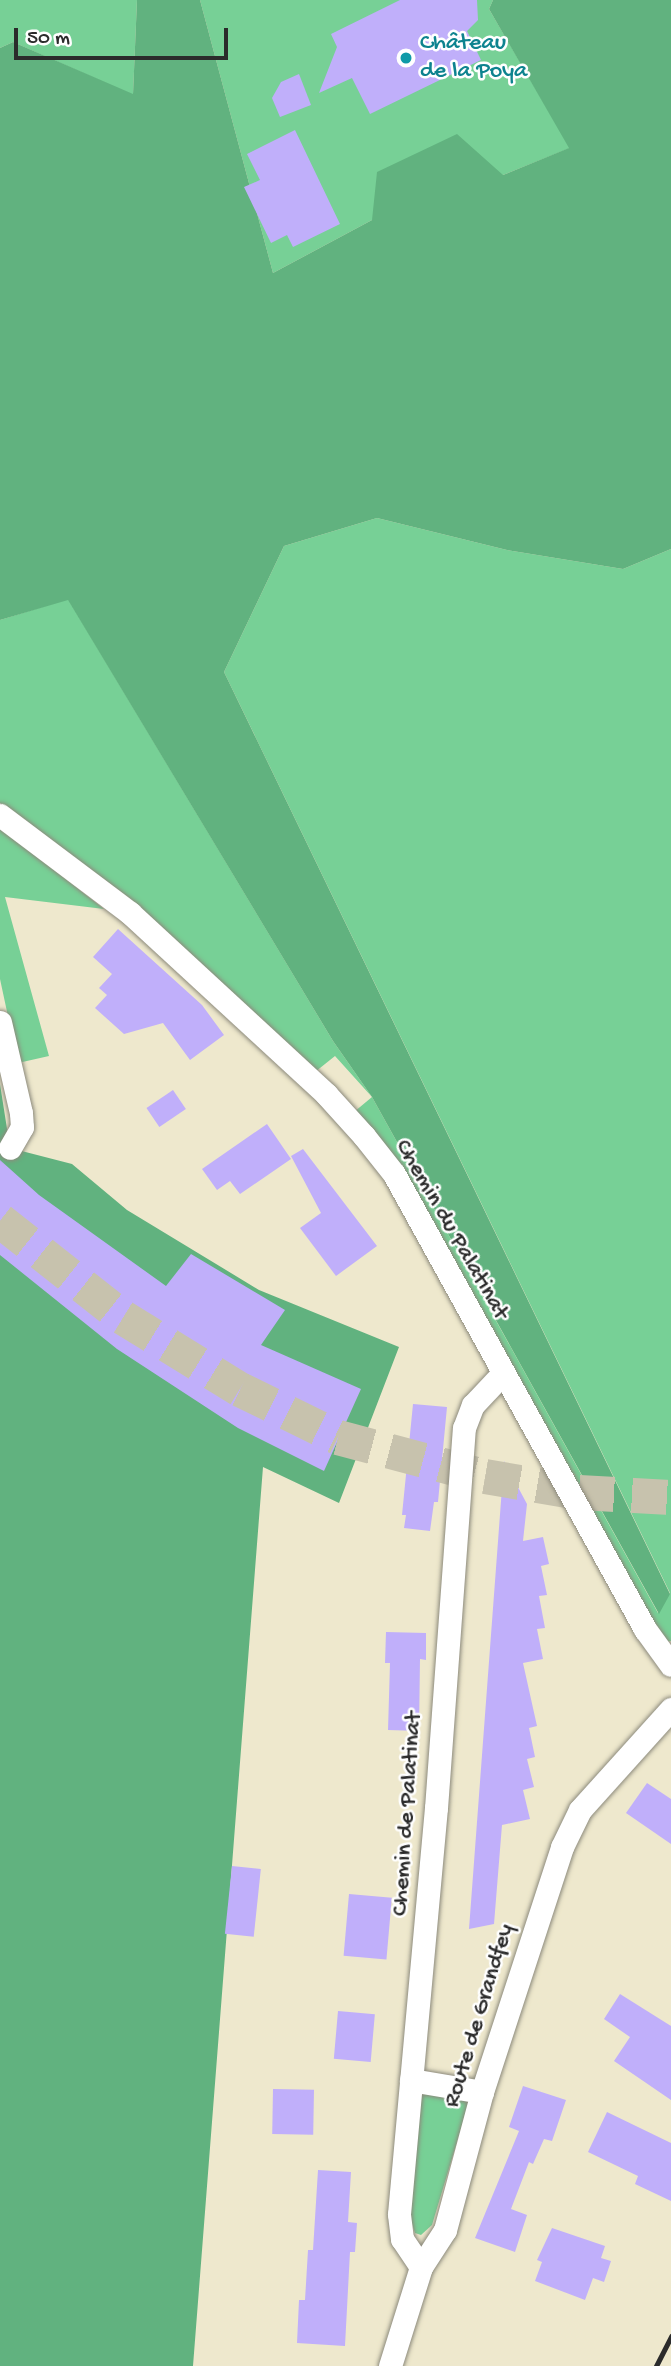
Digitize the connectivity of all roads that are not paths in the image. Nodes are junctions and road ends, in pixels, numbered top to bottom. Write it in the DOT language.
graph roads {
  1 [pos="0,815"];
  2 [pos="0,1022"];
  3 [pos="10,1148"];
  4 [pos="503,1373"];
  5 [pos="671,1665"];
  6 [pos="671,1709"];
  7 [pos="411,2080"];
  8 [pos="482,2092"];
  9 [pos="421,2267"];
  10 [pos="390,2366"];
  1 -- 4 [label="street, Chemin du Palatinat"];
  2 -- 3 [label="street"];
  4 -- 5 [label="street, Chemin du Palatinat"];
  4 -- 7 [label="street, Chemin de Palatinat"];
  6 -- 8 [label="street, Route de Grandfey"];
  7 -- 8 [label="street"];
  7 -- 9 [label="street, Chemin de Palatinat"];
  8 -- 9 [label="street, Route de Grandfey"];
  9 -- 10 [label="street, Route de Grandfey"];
}
